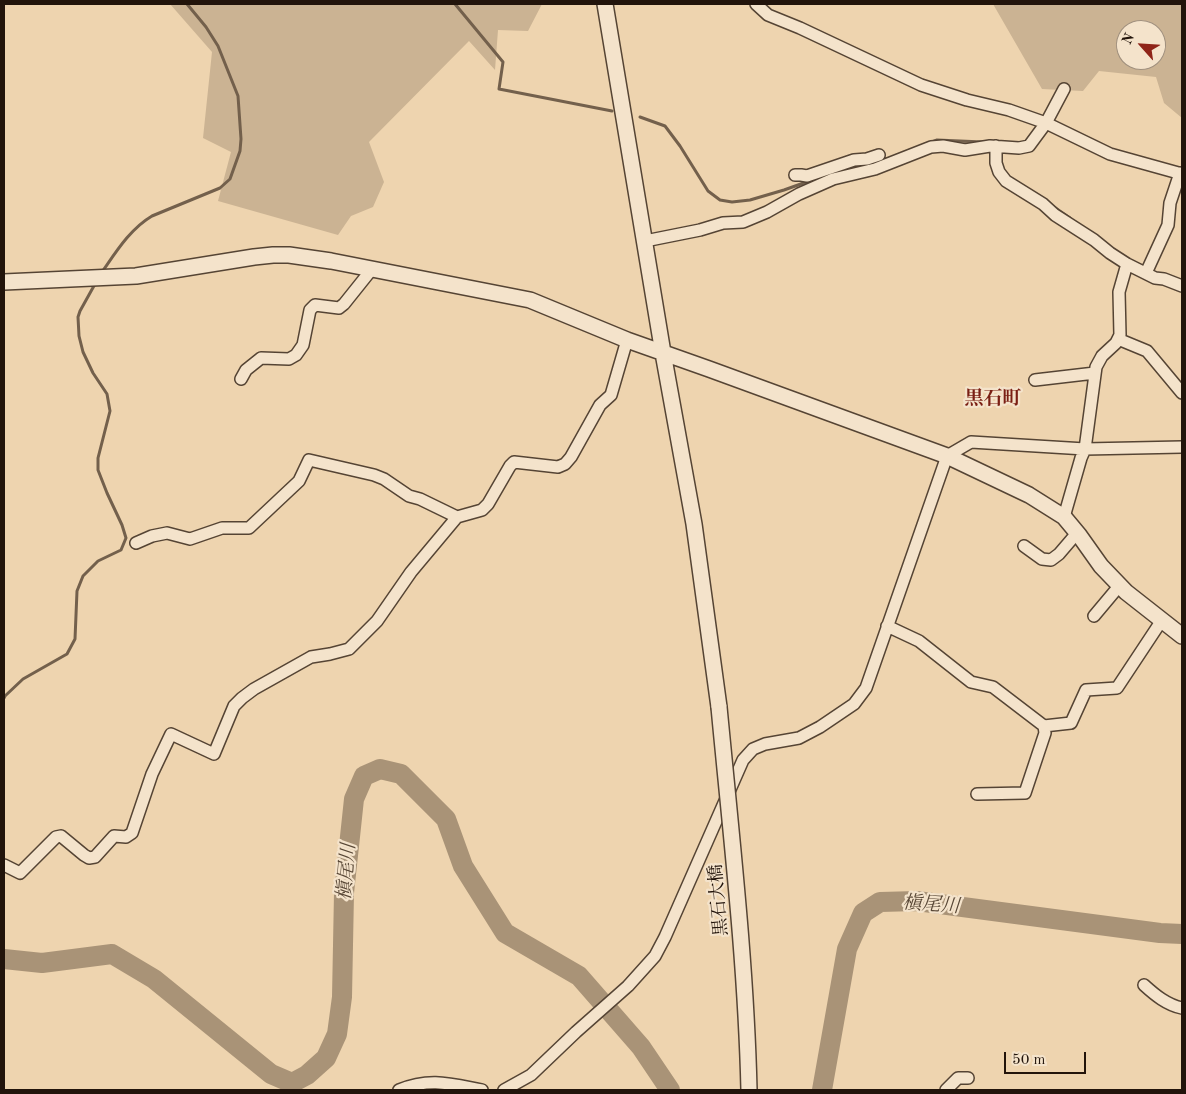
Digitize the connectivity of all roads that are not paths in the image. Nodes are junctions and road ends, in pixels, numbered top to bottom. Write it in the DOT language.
graph roads {
  1 [pos="605,4"];
  2 [pos="756,4"];
  3 [pos="1064,90"];
  4 [pos="1046,123"];
  5 [pos="996,146"];
  6 [pos="879,155"];
  7 [pos="861,159"];
  8 [pos="865,171"];
  9 [pos="1181,174"];
  10 [pos="795,175"];
  11 [pos="645,241"];
  12 [pos="1127,264"];
  13 [pos="372,269"];
  14 [pos="1146,273"];
  15 [pos="4,282"];
  16 [pos="1182,286"];
  17 [pos="1118,339"];
  18 [pos="627,340"];
  19 [pos="663,353"];
  20 [pos="1096,373"];
  21 [pos="241,378"];
  22 [pos="1035,380"];
  23 [pos="1182,393"];
  24 [pos="1182,447"];
  25 [pos="1086,449"];
  26 [pos="947,456"];
  27 [pos="457,517"];
  28 [pos="1064,518"];
  29 [pos="1077,533"];
  30 [pos="136,543"];
  31 [pos="1024,546"];
  32 [pos="1120,585"];
  33 [pos="1094,616"];
  34 [pos="1162,620"];
  35 [pos="887,626"];
  36 [pos="1182,636"];
  37 [pos="1044,726"];
  38 [pos="977,794"];
  39 [pos="4,865"];
  40 [pos="1144,985"];
  41 [pos="1182,1008"];
  42 [pos="968,1078"];
  43 [pos="399,1090"];
  44 [pos="482,1090"];
  45 [pos="504,1090"];
  46 [pos="749,1090"];
  47 [pos="946,1090"];
  1 -- 11 [label="street, 黒石大橋"];
  2 -- 4 [label="street"];
  3 -- 4 [label="street"];
  4 -- 5 [label="street"];
  4 -- 9 [label="street"];
  5 -- 8 [label="street"];
  5 -- 12 [label="street"];
  6 -- 7 [label="street"];
  7 -- 8 [label="street"];
  7 -- 10 [label="street"];
  8 -- 11 [label="street"];
  9 -- 14 [label="street"];
  11 -- 19 [label="street, 黒石大橋"];
  12 -- 14 [label="street"];
  12 -- 17 [label="street"];
  13 -- 15 [label="street"];
  13 -- 18 [label="street"];
  13 -- 21 [label="street"];
  14 -- 16 [label="street"];
  17 -- 20 [label="street"];
  17 -- 23 [label="street"];
  18 -- 19 [label="street"];
  18 -- 27 [label="street"];
  19 -- 26 [label="street"];
  19 -- 46 [label="street, 黒石大橋, bridge"];
  20 -- 22 [label="street"];
  20 -- 25 [label="street"];
  24 -- 25 [label="street"];
  25 -- 26 [label="street"];
  25 -- 28 [label="street"];
  26 -- 28 [label="street"];
  26 -- 35 [label="street"];
  27 -- 30 [label="street"];
  27 -- 39 [label="street"];
  28 -- 29 [label="street"];
  29 -- 31 [label="street"];
  29 -- 32 [label="street"];
  32 -- 33 [label="street"];
  32 -- 34 [label="street"];
  34 -- 36 [label="street"];
  34 -- 37 [label="street"];
  35 -- 37 [label="street"];
  35 -- 45 [label="street"];
  37 -- 38 [label="street"];
  40 -- 41 [label="street"];
  42 -- 47 [label="street"];
  43 -- 44 [label="street"];
}
